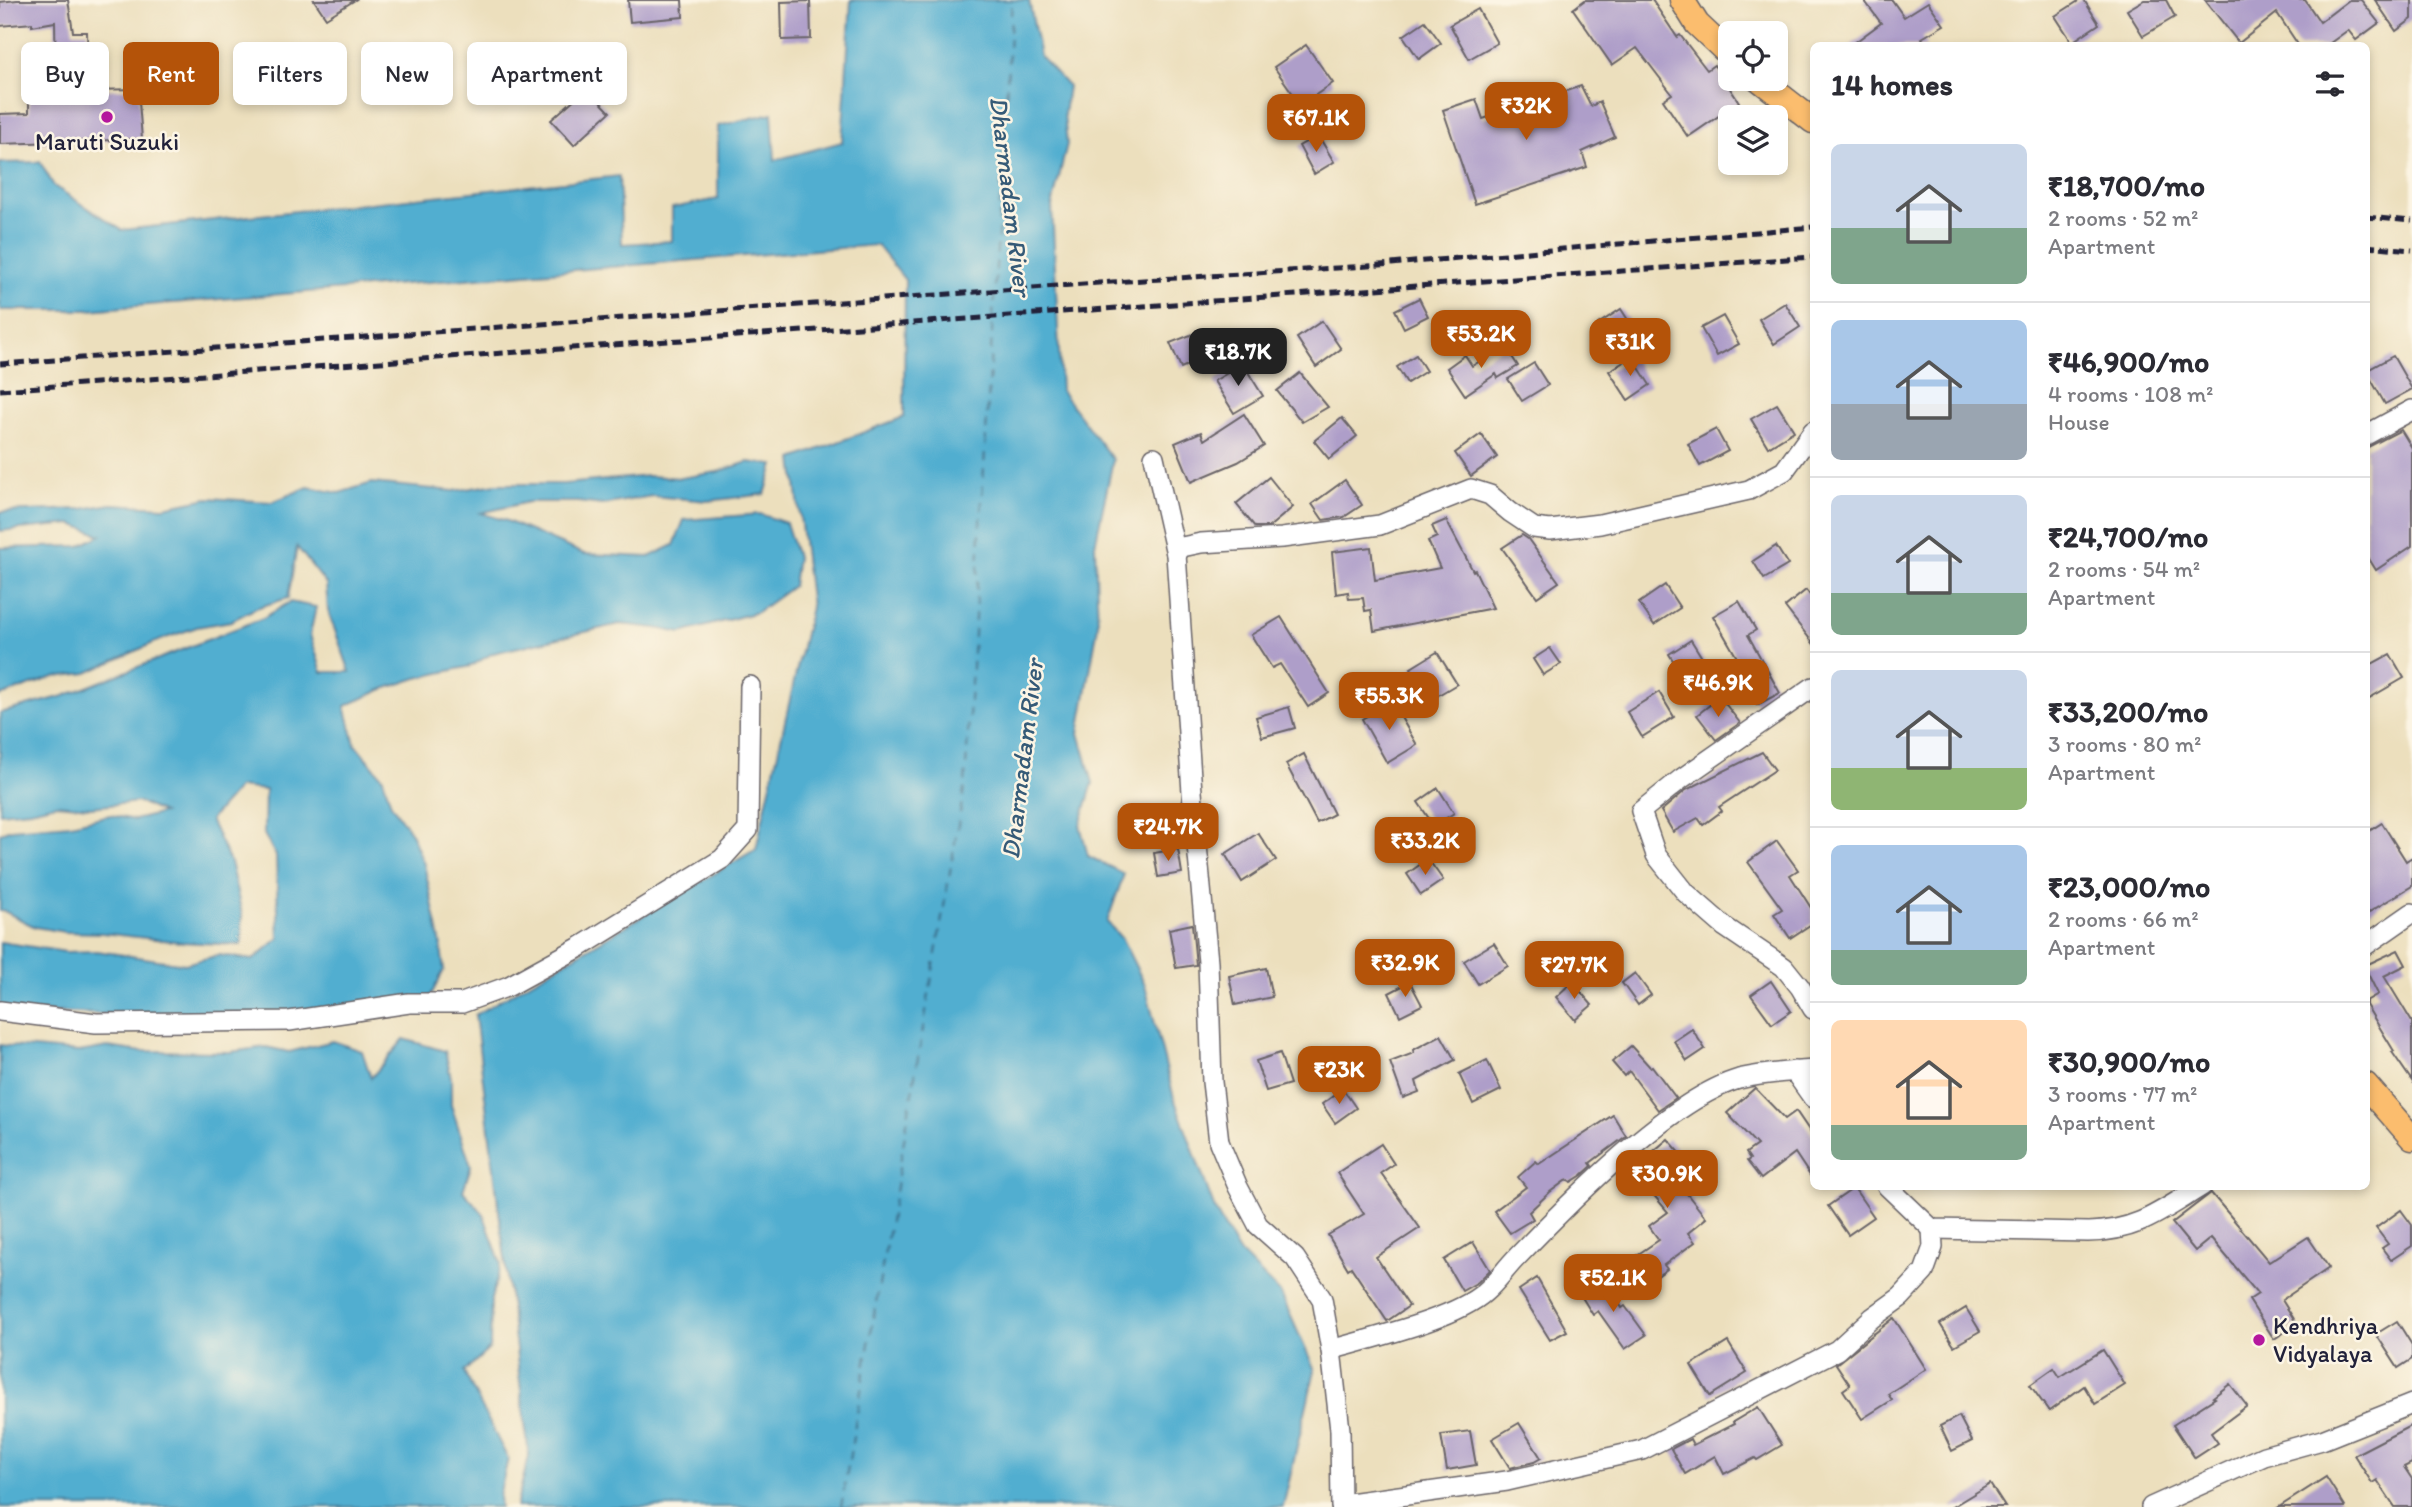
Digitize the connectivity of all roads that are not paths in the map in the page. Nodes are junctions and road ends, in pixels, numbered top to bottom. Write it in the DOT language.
graph roads {
  1 [pos="1682,0"];
  2 [pos="1718,44"];
  3 [pos="1774,91"];
  4 [pos="1810,119"];
  5 [pos="2412,410"];
  6 [pos="2370,433"];
  7 [pos="1810,434"];
  8 [pos="1154,457"];
  9 [pos="1176,554"];
  10 [pos="750,686"];
  11 [pos="1810,689"];
  12 [pos="2412,913"];
  13 [pos="2370,942"];
  14 [pos="1810,1004"];
  15 [pos="0,1011"];
  16 [pos="1804,1071"];
  17 [pos="1810,1089"];
  18 [pos="2370,1090"];
  19 [pos="2412,1138"];
  20 [pos="1891,1190"];
  21 [pos="2195,1190"];
  22 [pos="1932,1229"];
  23 [pos="1331,1350"];
  24 [pos="2412,1404"];
  25 [pos="1341,1505"];
  26 [pos="2151,1507"];
  1 -- 2 [label="main road"];
  3 -- 4 [label="main road"];
  5 -- 6 [label="street"];
  7 -- 9 [label="street"];
  8 -- 9 [label="street"];
  9 -- 23 [label="street"];
  10 -- 15 [label="street"];
  11 -- 14 [label="street"];
  12 -- 13 [label="street"];
  16 -- 17 [label="street"];
  16 -- 23 [label="street"];
  18 -- 19 [label="main road"];
  20 -- 22 [label="street"];
  21 -- 22 [label="street"];
  22 -- 25 [label="street"];
  23 -- 25 [label="street"];
  24 -- 26 [label="street"];
}
